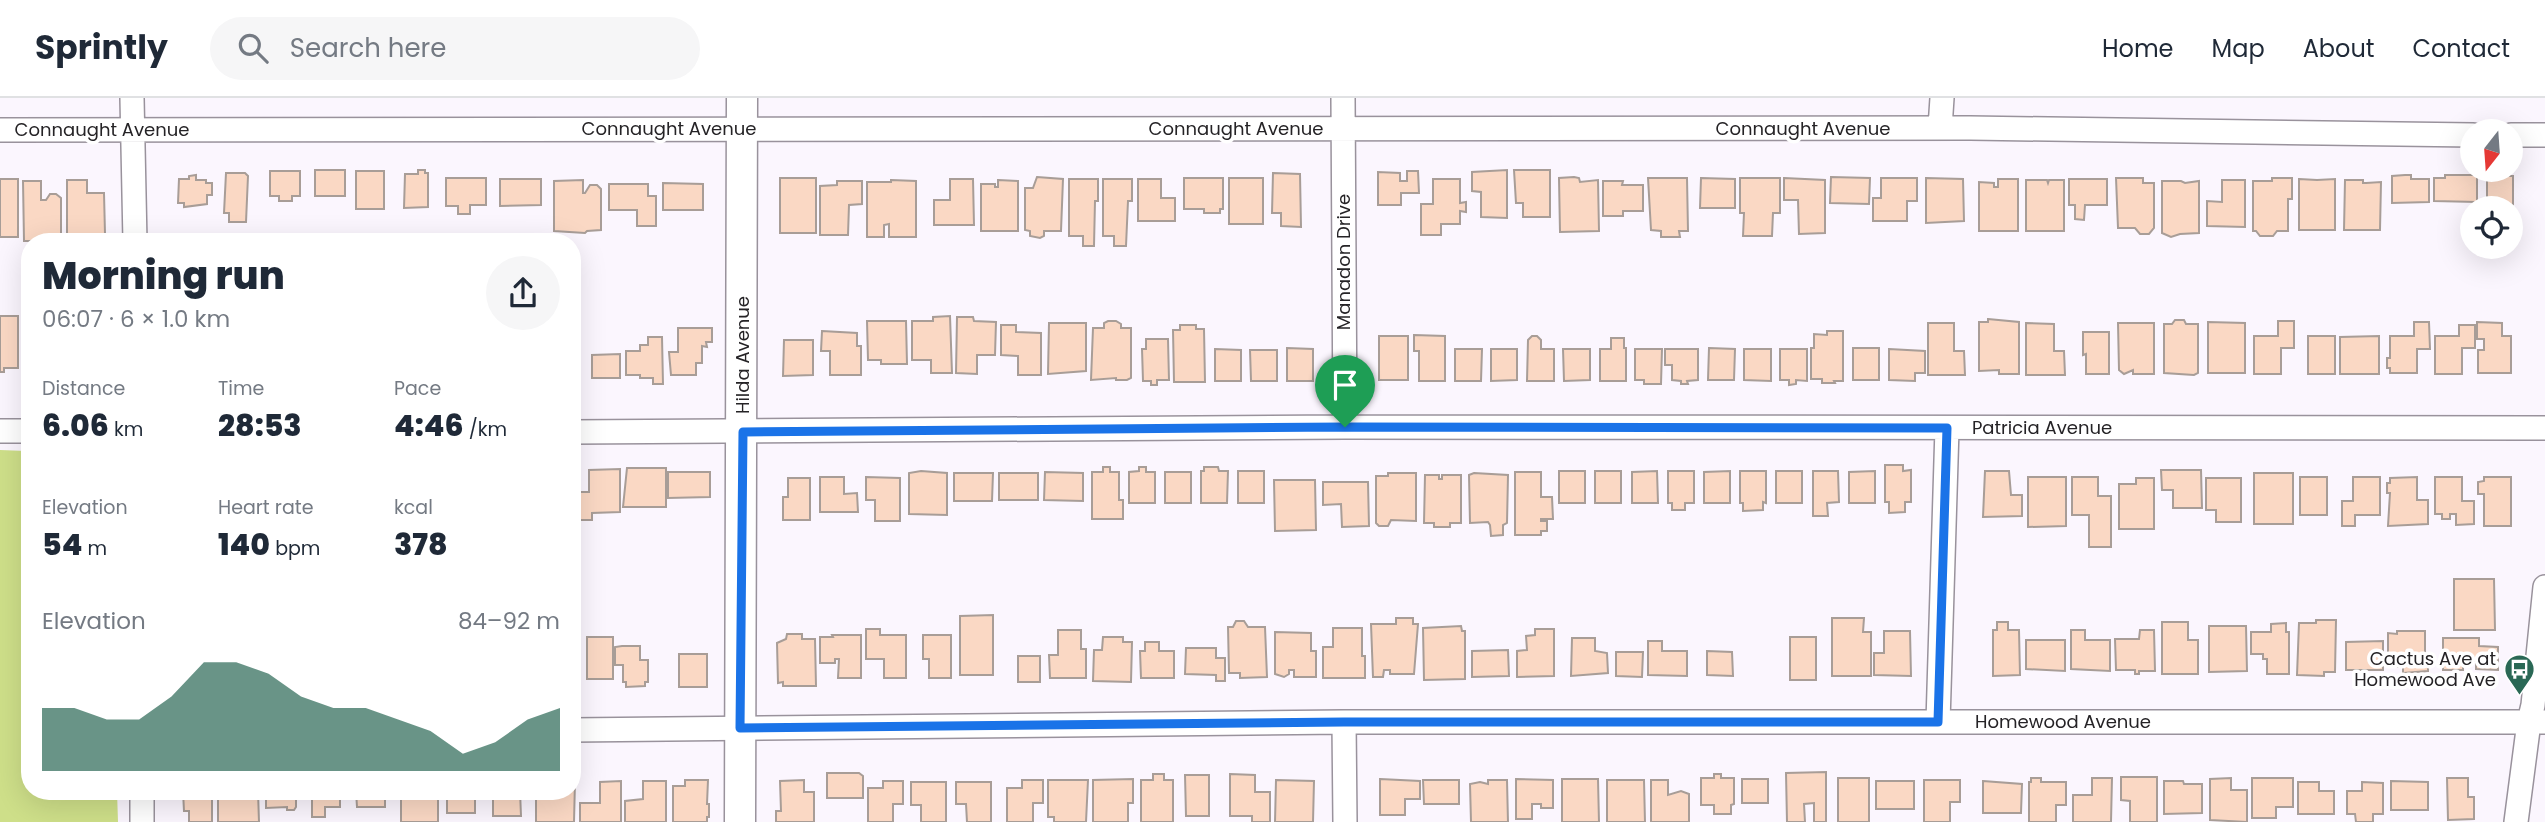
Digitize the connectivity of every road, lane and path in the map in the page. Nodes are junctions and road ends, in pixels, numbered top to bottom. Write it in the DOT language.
graph roads {
  1 [pos="132,98"];
  2 [pos="743,98"];
  3 [pos="1343,98"];
  4 [pos="1942,98"];
  5 [pos="743,128"];
  6 [pos="1940,128"];
  7 [pos="1344,129"];
  8 [pos="0,130"];
  9 [pos="132,130"];
  10 [pos="2460,135"];
  11 [pos="2524,135"];
  12 [pos="2545,135"];
  13 [pos="135,233"];
  14 [pos="1345,427"];
  15 [pos="1947,428"];
  16 [pos="2545,428"];
  17 [pos="0,431"];
  18 [pos="21,432"];
  19 [pos="581,432"];
  20 [pos="743,432"];
  21 [pos="2545,587"];
  22 [pos="1344,722"];
  23 [pos="1938,722"];
  24 [pos="2537,722"];
  25 [pos="740,728"];
  26 [pos="581,730"];
  27 [pos="142,800"];
  28 [pos="142,822"];
  29 [pos="740,822"];
  30 [pos="1345,822"];
  31 [pos="2516,822"];
  1 -- 9 [label="street"];
  2 -- 5 [label="street, Hilda Avenue"];
  3 -- 7 [label="street, Manadon Drive"];
  4 -- 6 [label="street"];
  5 -- 7 [label="street, Connaught Avenue"];
  5 -- 9 [label="street, Connaught Avenue"];
  5 -- 20 [label="street, Hilda Avenue"];
  6 -- 7 [label="street, Connaught Avenue"];
  6 -- 10 [label="street, Connaught Avenue"];
  7 -- 14 [label="street, Manadon Drive"];
  8 -- 9 [label="street, Connaught Avenue"];
  9 -- 13 [label="street"];
  11 -- 12 [label="street"];
  14 -- 15 [label="street, Patricia Avenue"];
  14 -- 20 [label="street, Patricia Avenue"];
  15 -- 16 [label="street, Patricia Avenue"];
  15 -- 23 [label="street"];
  17 -- 18 [label="street"];
  19 -- 20 [label="street, Patricia Avenue"];
  20 -- 25 [label="street, Hilda Avenue"];
  21 -- 24 [label="street"];
  22 -- 23 [label="street, Homewood Avenue"];
  22 -- 25 [label="street, Homewood Avenue"];
  22 -- 30 [label="street"];
  23 -- 24 [label="street, Homewood Avenue"];
  24 -- 31 [label="street"];
  25 -- 26 [label="street, Homewood Avenue"];
  25 -- 29 [label="street, Hilda Avenue"];
  27 -- 28 [label="street"];
}
